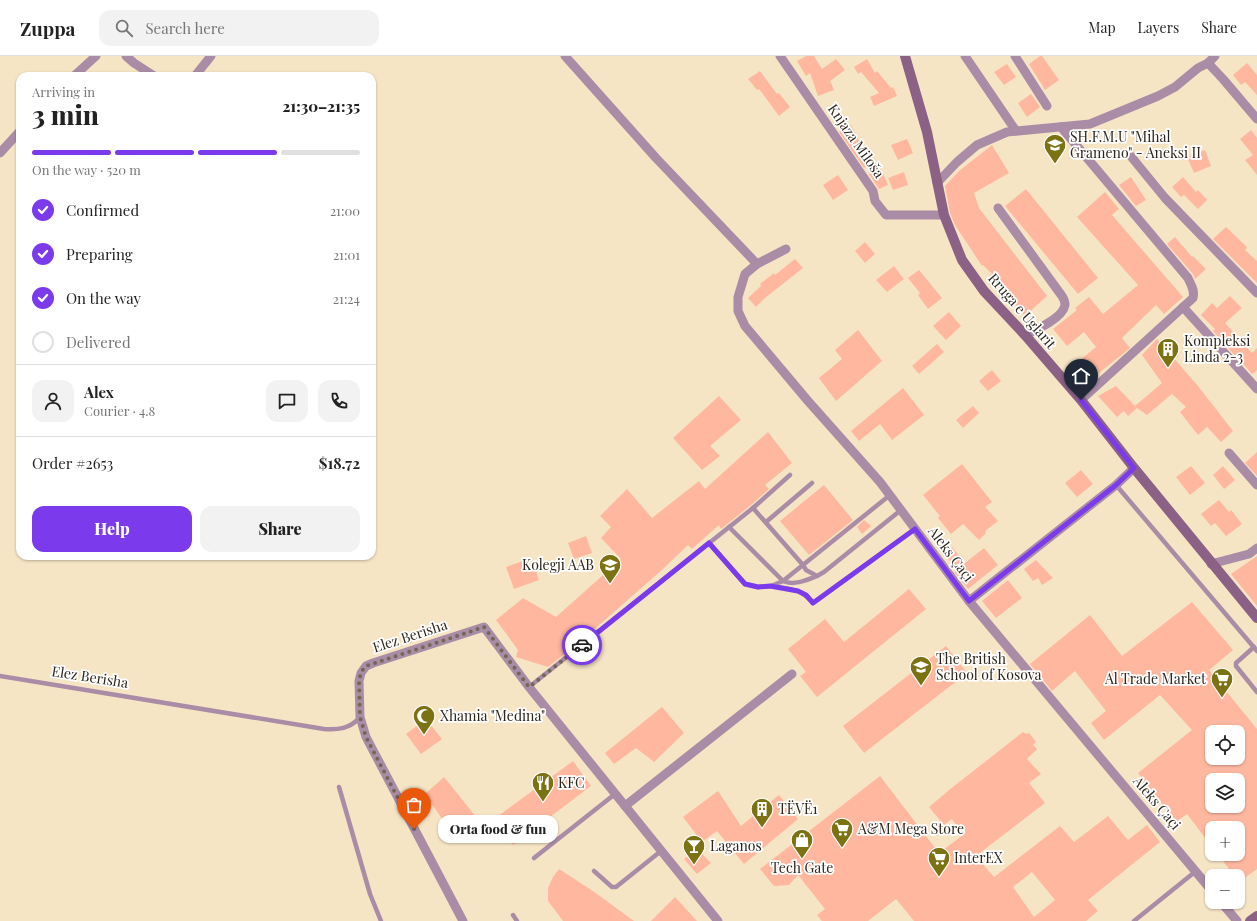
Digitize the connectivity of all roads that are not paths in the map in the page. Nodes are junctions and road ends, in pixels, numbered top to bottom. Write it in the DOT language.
graph roads {
  1 [pos="96,56"];
  2 [pos="126,56"];
  3 [pos="210,56"];
  4 [pos="565,56"];
  5 [pos="780,56"];
  6 [pos="905,56"];
  7 [pos="965,56"];
  8 [pos="1015,56"];
  9 [pos="1216,56"];
  10 [pos="1208,63"];
  11 [pos="78,72"];
  12 [pos="148,72"];
  13 [pos="198,72"];
  14 [pos="1047,106"];
  15 [pos="1257,119"];
  16 [pos="1061,127"];
  17 [pos="1016,131"];
  18 [pos="16,135"];
  19 [pos="0,153"];
  20 [pos="1129,154"];
  21 [pos="937,183"];
  22 [pos="998,208"];
  23 [pos="944,215"];
  24 [pos="786,249"];
  25 [pos="757,264"];
  26 [pos="1257,293"];
  27 [pos="1183,307"];
  28 [pos="1025,336"];
  29 [pos="1257,389"];
  30 [pos="1081,400"];
  31 [pos="1229,453"];
  32 [pos="1134,468"];
  33 [pos="790,476"];
  34 [pos="812,483"];
  35 [pos="1116,485"];
  36 [pos="1257,485"];
  37 [pos="890,494"];
  38 [pos="753,508"];
  39 [pos="901,510"];
  40 [pos="766,522"];
  41 [pos="729,527"];
  42 [pos="915,529"];
  43 [pos="709,543"];
  44 [pos="1257,548"];
  45 [pos="1211,564"];
  46 [pos="803,565"];
  47 [pos="817,576"];
  48 [pos="783,581"];
  49 [pos="770,586"];
  50 [pos="969,601"];
  51 [pos="1257,618"];
  52 [pos="1255,649"];
  53 [pos="792,674"];
  54 [pos="0,676"];
  55 [pos="529,687"];
  56 [pos="1257,692"];
  57 [pos="360,717"];
  58 [pos="338,787"];
  59 [pos="615,794"];
  60 [pos="625,806"];
  61 [pos="661,851"];
  62 [pos="534,858"];
  63 [pos="594,871"];
  64 [pos="1196,871"];
  65 [pos="1205,882"];
  66 [pos="1227,909"];
  67 [pos="513,915"];
  68 [pos="1257,916"];
  69 [pos="381,921"];
  70 [pos="463,921"];
  71 [pos="517,921"];
  72 [pos="718,921"];
  73 [pos="1134,921"];
  74 [pos="1237,921"];
  75 [pos="1250,921"];
  1 -- 11 [label="street"];
  2 -- 12 [label="street"];
  3 -- 13 [label="street"];
  4 -- 25 [label="street"];
  5 -- 23 [label="street, Knjaza Miloša"];
  6 -- 21 [label="street, Rruga e Uglarit"];
  7 -- 17 [label="street"];
  8 -- 14 [label="street"];
  9 -- 10 [label="street"];
  10 -- 15 [label="street"];
  10 -- 16 [label="street"];
  16 -- 17 [label="street"];
  16 -- 27 [label="street"];
  17 -- 21 [label="street"];
  18 -- 19 [label="street"];
  20 -- 26 [label="street"];
  21 -- 23 [label="street, Rruga e Uglarit"];
  22 -- 28 [label="street"];
  23 -- 28 [label="street, Rruga e Uglarit"];
  24 -- 25 [label="street, Aleks Çaçi"];
  25 -- 37 [label="street, Aleks Çaçi"];
  27 -- 29 [label="street"];
  27 -- 30 [label="street"];
  28 -- 30 [label="street, Rruga e Uglarit"];
  30 -- 32 [label="street, Rruga e Uglarit"];
  31 -- 36 [label="street"];
  32 -- 35 [label="street"];
  32 -- 45 [label="street, Rruga e Uglarit"];
  33 -- 38 [label="lane"];
  34 -- 40 [label="lane"];
  35 -- 50 [label="street"];
  35 -- 52 [label="lane"];
  37 -- 39 [label="street, Aleks Çaçi"];
  37 -- 46 [label="lane"];
  38 -- 40 [label="lane"];
  38 -- 41 [label="lane"];
  39 -- 42 [label="street, Aleks Çaçi"];
  39 -- 47 [label="lane"];
  40 -- 46 [label="lane"];
  41 -- 43 [label="lane"];
  41 -- 48 [label="lane"];
  42 -- 49 [label="lane"];
  42 -- 50 [label="street, Aleks Çaçi"];
  43 -- 49 [label="lane"];
  43 -- 55 [label="lane"];
  44 -- 45 [label="street"];
  45 -- 51 [label="street, Rruga e Uglarit"];
  46 -- 47 [label="lane"];
  46 -- 48 [label="lane"];
  47 -- 48 [label="lane"];
  48 -- 49 [label="lane"];
  50 -- 64 [label="street, Aleks Çaçi"];
  52 -- 56 [label="lane"];
  53 -- 60 [label="street"];
  54 -- 57 [label="lane, Elez Berisha"];
  55 -- 57 [label="street, Elez Berisha"];
  55 -- 59 [label="street, Elez Berisha"];
  57 -- 70 [label="street"];
  58 -- 69 [label="lane"];
  59 -- 60 [label="street, Elez Berisha"];
  59 -- 62 [label="lane"];
  60 -- 61 [label="street, Elez Berisha"];
  61 -- 63 [label="lane"];
  61 -- 72 [label="street, Elez Berisha"];
  64 -- 65 [label="street, Aleks Çaçi"];
  64 -- 73 [label="lane"];
  66 -- 74 [label="street"];
  67 -- 71 [label="lane"];
  68 -- 75 [label="street"];
}
